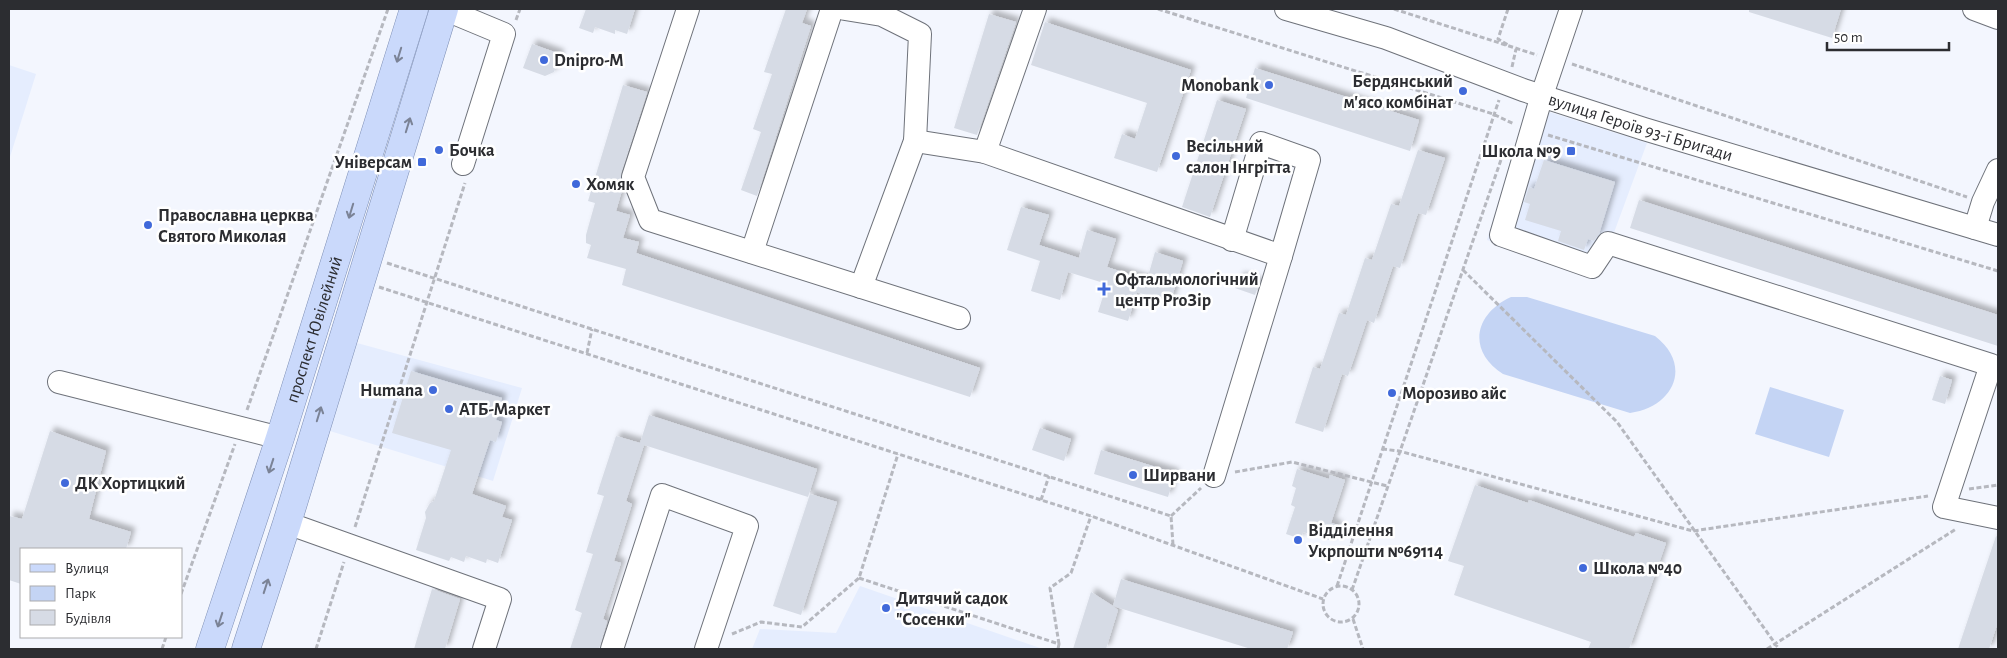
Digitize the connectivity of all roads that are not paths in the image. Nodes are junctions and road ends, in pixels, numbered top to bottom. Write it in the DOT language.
graph roads {
  1 [pos="414,9"];
  2 [pos="444,9"];
  3 [pos="688,9"];
  4 [pos="832,9"];
  5 [pos="845,9"];
  6 [pos="1035,9"];
  7 [pos="1286,9"];
  8 [pos="1571,9"];
  9 [pos="1974,9"];
  10 [pos="1998,18"];
  11 [pos="1524,89"];
  12 [pos="915,141"];
  13 [pos="985,152"];
  14 [pos="465,170"];
  15 [pos="1998,170"];
  16 [pos="1975,228"];
  17 [pos="1998,235"];
  18 [pos="1232,240"];
  19 [pos="752,252"];
  20 [pos="1281,256"];
  21 [pos="861,287"];
  22 [pos="959,318"];
  23 [pos="59,382"];
  24 [pos="280,438"];
  25 [pos="1214,476"];
  26 [pos="1988,517"];
  27 [pos="287,523"];
  28 [pos="210,649"];
  29 [pos="246,649"];
  30 [pos="484,649"];
  31 [pos="612,649"];
  32 [pos="706,649"];
  1 -- 24 [label="main road, проспект Ювілейний, one-way"];
  2 -- 14 [label="street"];
  27 -- 2 [label="main road, проспект Ювілейний, one-way"];
  3 -- 19 [label="street"];
  4 -- 19 [label="street"];
  5 -- 12 [label="street"];
  6 -- 13 [label="street"];
  7 -- 11 [label="street, вулиця Героїв 93-ї Бригади"];
  8 -- 11 [label="street"];
  9 -- 10 [label="street"];
  11 -- 16 [label="street, вулиця Героїв 93-ї Бригади"];
  11 -- 26 [label="street"];
  12 -- 13 [label="street"];
  12 -- 21 [label="street"];
  13 -- 18 [label="street"];
  15 -- 16 [label="street"];
  16 -- 17 [label="street, вулиця Героїв 93-ї Бригади"];
  18 -- 20 [label="street"];
  18 -- 20 [label="street"];
  19 -- 21 [label="street"];
  20 -- 25 [label="street"];
  21 -- 22 [label="street"];
  23 -- 24 [label="street"];
  24 -- 28 [label="main road, проспект Ювілейний, one-way"];
  29 -- 27 [label="main road, проспект Ювілейний, one-way"];
  27 -- 30 [label="street"];
  31 -- 32 [label="street"];
}
